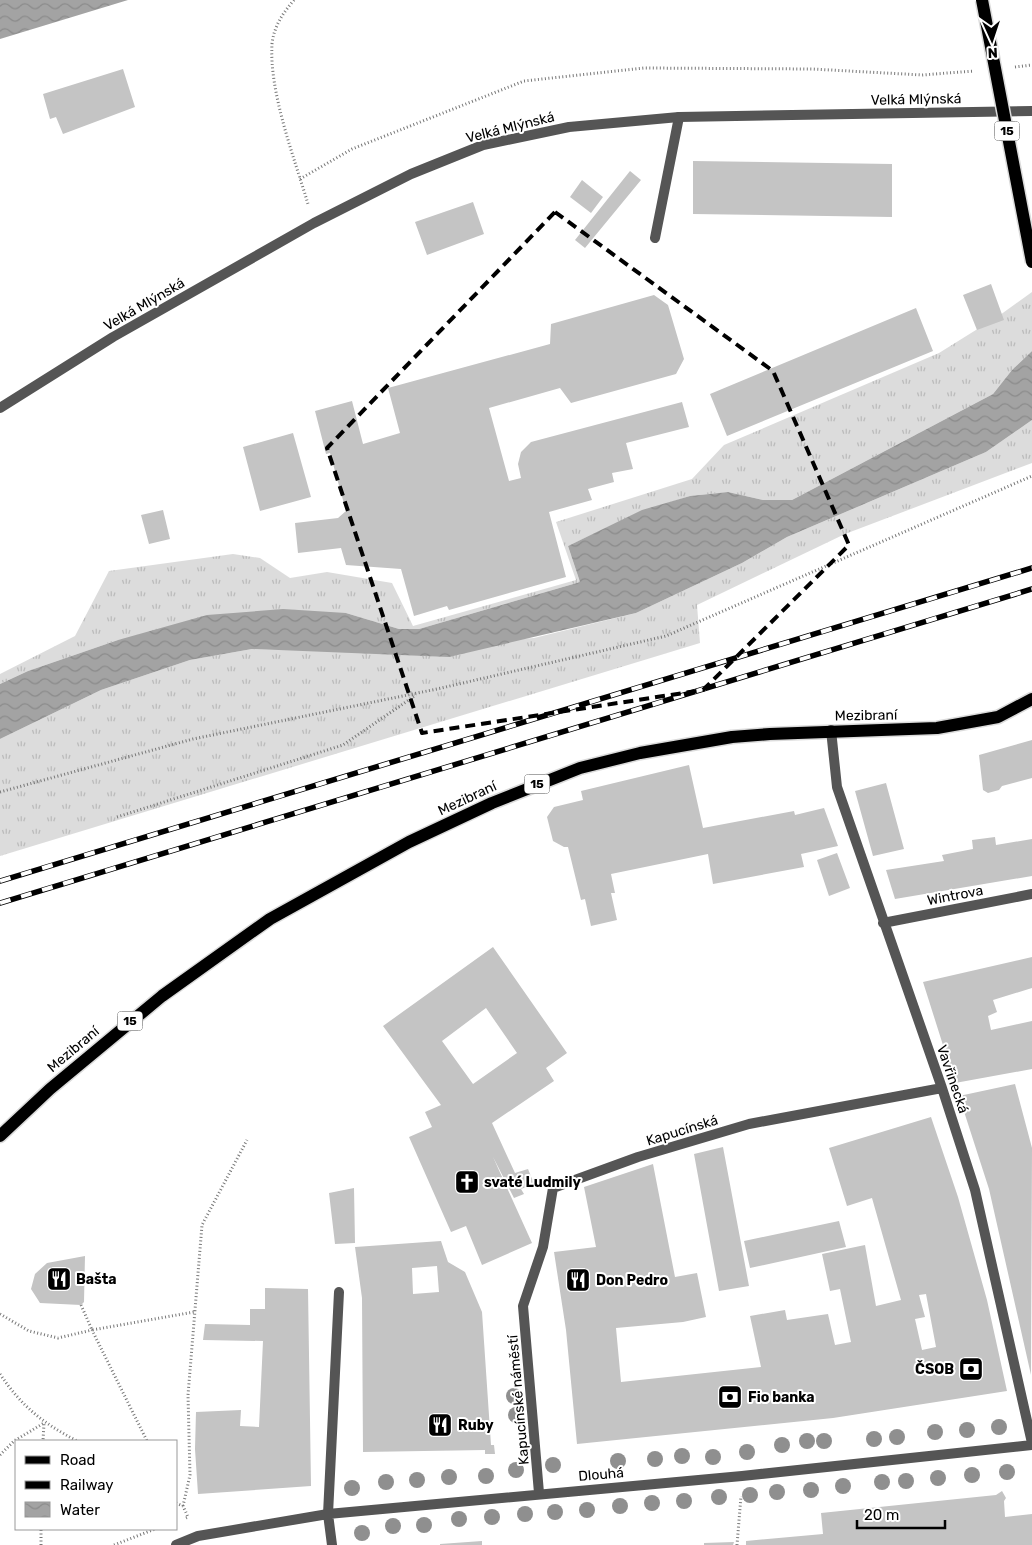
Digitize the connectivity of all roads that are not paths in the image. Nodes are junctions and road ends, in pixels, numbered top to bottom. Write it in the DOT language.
graph roads {
  1 [pos="982,0"];
  2 [pos="1032,111"];
  3 [pos="679,117"];
  4 [pos="655,238"];
  5 [pos="1032,262"];
  6 [pos="0,408"];
  7 [pos="1032,699"];
  8 [pos="831,730"];
  9 [pos="1032,894"];
  10 [pos="883,923"];
  11 [pos="942,1088"];
  12 [pos="0,1136"];
  13 [pos="339,1292"];
  14 [pos="524,1306"];
  15 [pos="1032,1444"];
  16 [pos="539,1493"];
  17 [pos="328,1514"];
  18 [pos="176,1545"];
  19 [pos="332,1545"];
  1 -- 5 [label="main road, 15, bridge"];
  2 -- 3 [label="street, Velká Mlýnská"];
  3 -- 4 [label="street"];
  3 -- 6 [label="street, Velká Mlýnská"];
  7 -- 8 [label="main road, Mezibraní / 15"];
  8 -- 10 [label="street, Vavřinecká"];
  8 -- 12 [label="main road, Mezibraní / 15"];
  9 -- 10 [label="street, Wintrova"];
  10 -- 11 [label="street, Vavřinecká"];
  11 -- 14 [label="street, Kapucínská"];
  11 -- 15 [label="street, Vavřinecká"];
  13 -- 17 [label="street"];
  14 -- 16 [label="street, Kapucínské náměstí"];
  15 -- 16 [label="street, Dlouhá"];
  16 -- 17 [label="street, Dlouhá"];
  17 -- 18 [label="street, Dlouhá"];
  17 -- 19 [label="street"];
}
